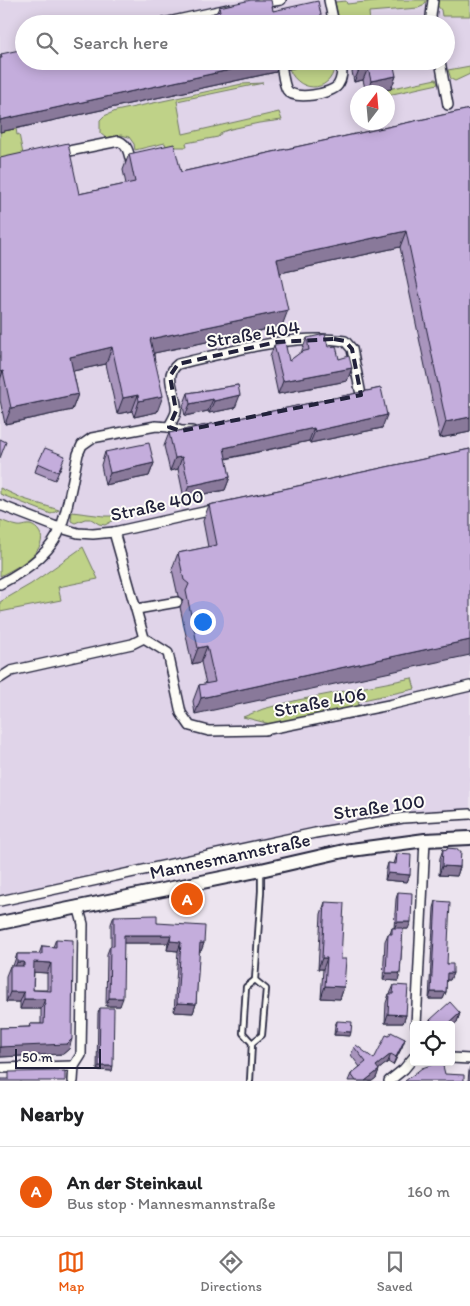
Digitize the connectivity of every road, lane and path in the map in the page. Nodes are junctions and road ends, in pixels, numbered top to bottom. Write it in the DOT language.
graph roads {
  1 [pos="281,0"];
  2 [pos="329,0"];
  3 [pos="433,0"];
  4 [pos="252,4"];
  5 [pos="233,7"];
  6 [pos="198,15"];
  7 [pos="332,15"];
  8 [pos="431,15"];
  9 [pos="282,70"];
  10 [pos="341,70"];
  11 [pos="442,70"];
  12 [pos="448,105"];
  13 [pos="54,154"];
  14 [pos="131,163"];
  15 [pos="360,395"];
  16 [pos="169,427"];
  17 [pos="204,429"];
  18 [pos="0,505"];
  19 [pos="228,506"];
  20 [pos="61,528"];
  21 [pos="114,532"];
  22 [pos="0,584"];
  23 [pos="177,602"];
  24 [pos="137,609"];
  25 [pos="144,638"];
  26 [pos="0,678"];
  27 [pos="470,686"];
  28 [pos="470,814"];
  29 [pos="470,838"];
  30 [pos="425,840"];
  31 [pos="260,870"];
  32 [pos="0,901"];
  33 [pos="78,906"];
  34 [pos="0,923"];
  35 [pos="256,980"];
  36 [pos="416,1021"];
  37 [pos="252,1043"];
  38 [pos="455,1058"];
  39 [pos="470,1059"];
  40 [pos="410,1062"];
  41 [pos="74,1066"];
  42 [pos="0,1068"];
  43 [pos="73,1081"];
  44 [pos="250,1081"];
  45 [pos="389,1081"];
  1 -- 4 [label="street"];
  2 -- 7 [label="street"];
  3 -- 8 [label="street"];
  5 -- 6 [label="street"];
  9 -- 10 [label="street"];
  11 -- 12 [label="street"];
  13 -- 14 [label="street"];
  15 -- 16 [label="street, Straße 404"];
  16 -- 17 [label="street"];
  16 -- 20 [label="street"];
  18 -- 20 [label="street, Straße 400"];
  19 -- 21 [label="street, Straße 400"];
  20 -- 21 [label="street, Straße 400"];
  20 -- 22 [label="street"];
  21 -- 24 [label="street"];
  23 -- 24 [label="street"];
  24 -- 25 [label="street"];
  25 -- 26 [label="street"];
  25 -- 27 [label="street, Straße 406"];
  28 -- 32 [label="street, Straße 100"];
  29 -- 30 [label="main road, Mannesmannstraße"];
  30 -- 31 [label="main road, Mannesmannstraße"];
  30 -- 36 [label="street"];
  31 -- 33 [label="main road, Mannesmannstraße"];
  31 -- 35 [label="lane"];
  33 -- 34 [label="main road, Mannesmannstraße"];
  33 -- 41 [label="street"];
  35 -- 37 [label="lane"];
  35 -- 37 [label="lane"];
  37 -- 44 [label="lane"];
  38 -- 39 [label="street"];
  40 -- 45 [label="street"];
  41 -- 42 [label="street"];
  41 -- 43 [label="street"];
}
